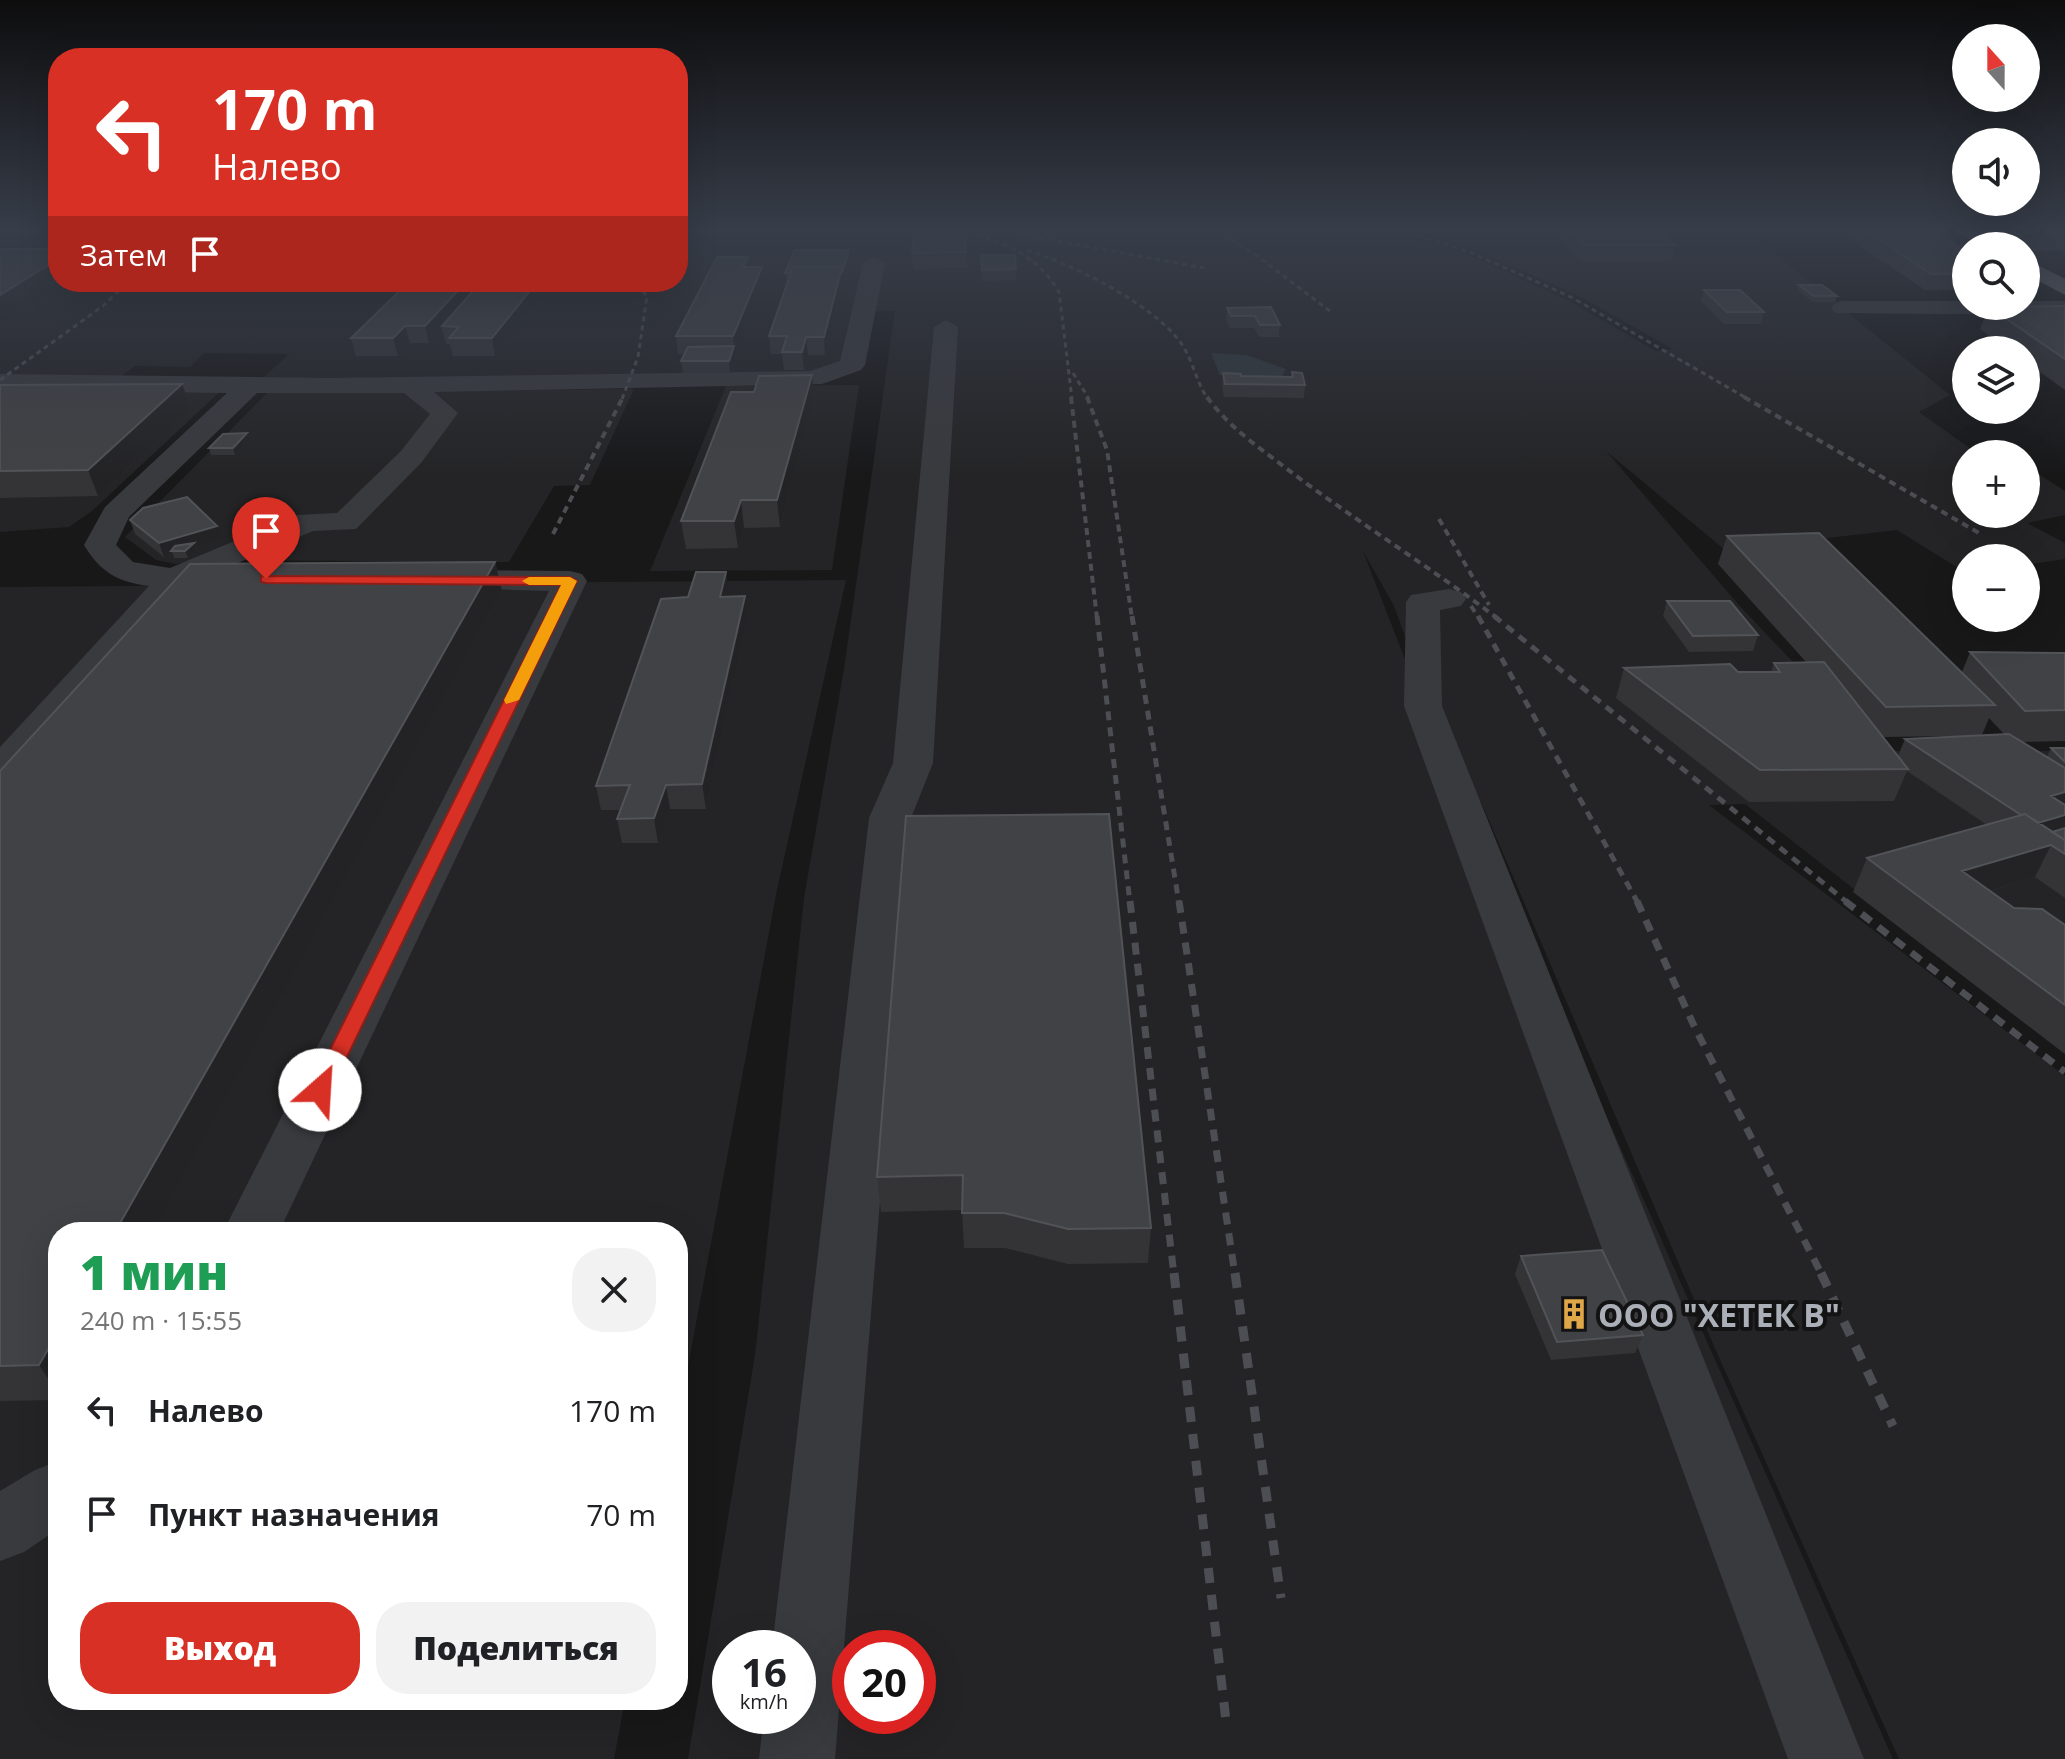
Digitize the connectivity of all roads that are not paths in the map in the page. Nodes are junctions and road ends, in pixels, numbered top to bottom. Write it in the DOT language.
graph roads {
  1 [pos="863,312"];
  2 [pos="946,327"];
  3 [pos="0,382"];
  4 [pos="251,384"];
  5 [pos="412,386"];
  6 [pos="174,578"];
  7 [pos="269,579"];
  8 [pos="396,580"];
  9 [pos="1449,599"];
  10 [pos="0,771"];
  11 [pos="256,1222"];
  12 [pos="48,1498"];
  13 [pos="0,1529"];
  14 [pos="797,1759"];
  15 [pos="1826,1759"];
  1 -- 5 [label="lane"];
  2 -- 14 [label="lane"];
  3 -- 4 [label="lane"];
  4 -- 5 [label="lane"];
  4 -- 6 [label="lane"];
  5 -- 6 [label="lane"];
  6 -- 7 [label="lane"];
  6 -- 10 [label="lane"];
  8 -- 11 [label="lane"];
  9 -- 15 [label="lane"];
  12 -- 13 [label="lane"];
}
